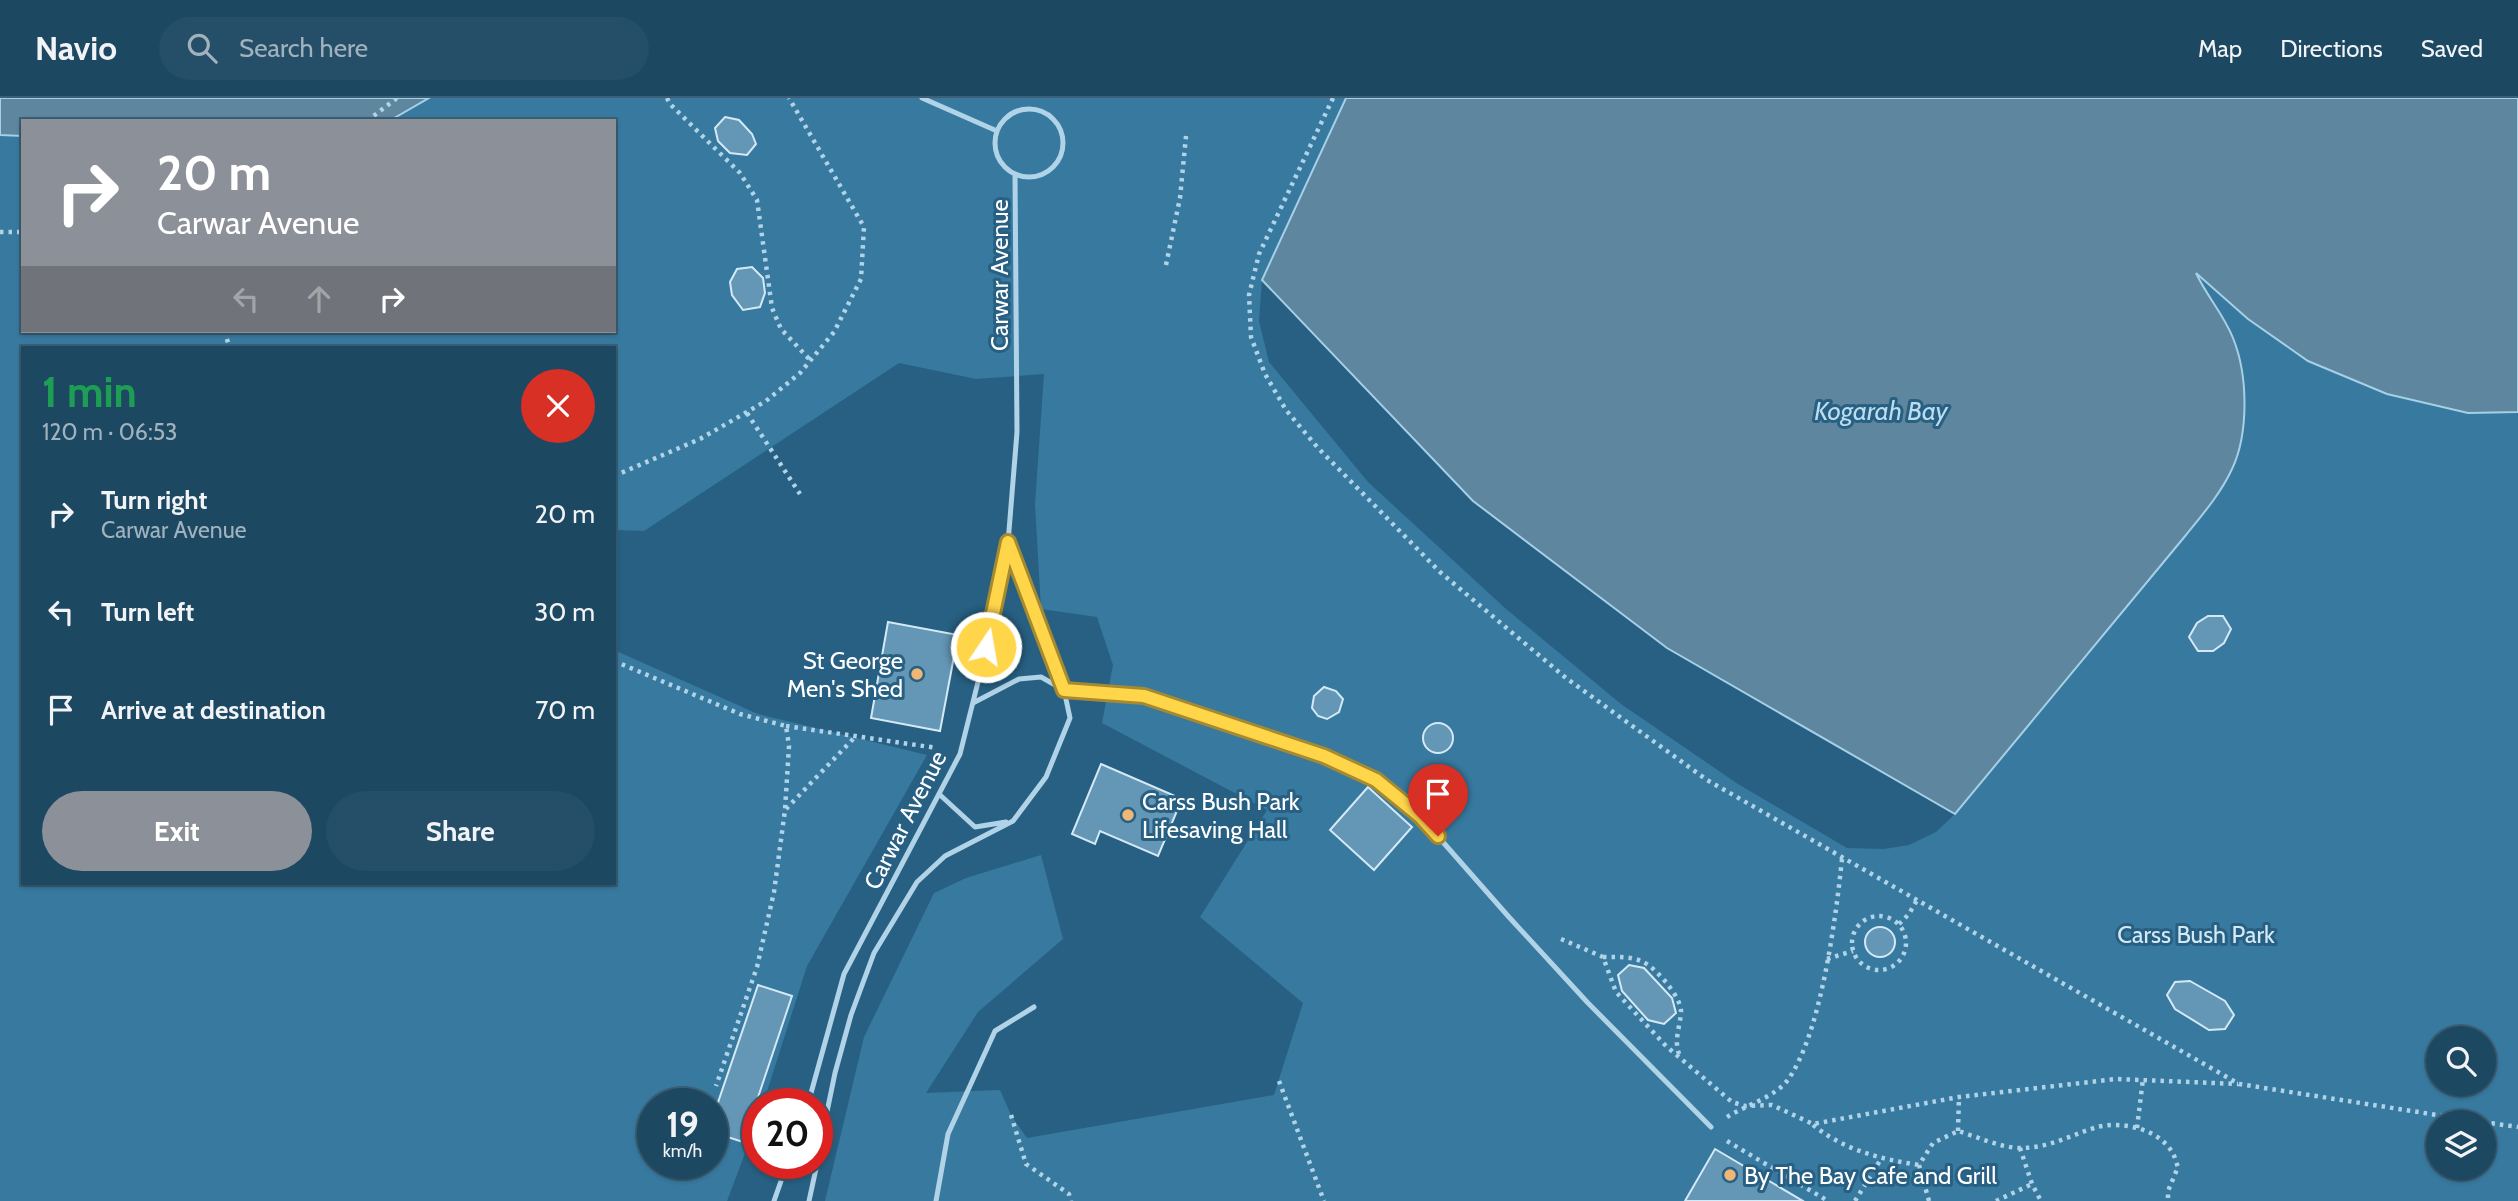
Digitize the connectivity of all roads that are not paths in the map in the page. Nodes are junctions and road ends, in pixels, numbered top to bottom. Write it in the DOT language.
graph roads {
  1 [pos="922,98"];
  2 [pos="997,131"];
  3 [pos="1015,174"];
  4 [pos="1008,542"];
  5 [pos="1064,690"];
  6 [pos="973,703"];
  7 [pos="939,794"];
  8 [pos="1013,821"];
  9 [pos="1034,1007"];
  10 [pos="813,1088"];
  11 [pos="832,1088"];
  12 [pos="1711,1127"];
  13 [pos="782,1179"];
  14 [pos="814,1179"];
  15 [pos="774,1201"];
  16 [pos="809,1201"];
  17 [pos="936,1201"];
  1 -- 2 [label="lane"];
  2 -- 3 [label="lane, Carwar Avenue"];
  2 -- 3 [label="lane, Carwar Avenue"];
  3 -- 4 [label="lane, Carwar Avenue"];
  4 -- 5 [label="lane, Carwar Avenue"];
  4 -- 6 [label="lane, Carwar Avenue"];
  5 -- 6 [label="lane"];
  5 -- 8 [label="lane, Carwar Avenue"];
  5 -- 12 [label="lane"];
  6 -- 7 [label="lane, Carwar Avenue"];
  7 -- 8 [label="lane"];
  7 -- 10 [label="lane, Carwar Avenue"];
  8 -- 11 [label="lane, Carwar Avenue"];
  9 -- 17 [label="lane"];
  13 -- 15 [label="lane"];
  14 -- 16 [label="lane, Carwar Avenue"];
}
